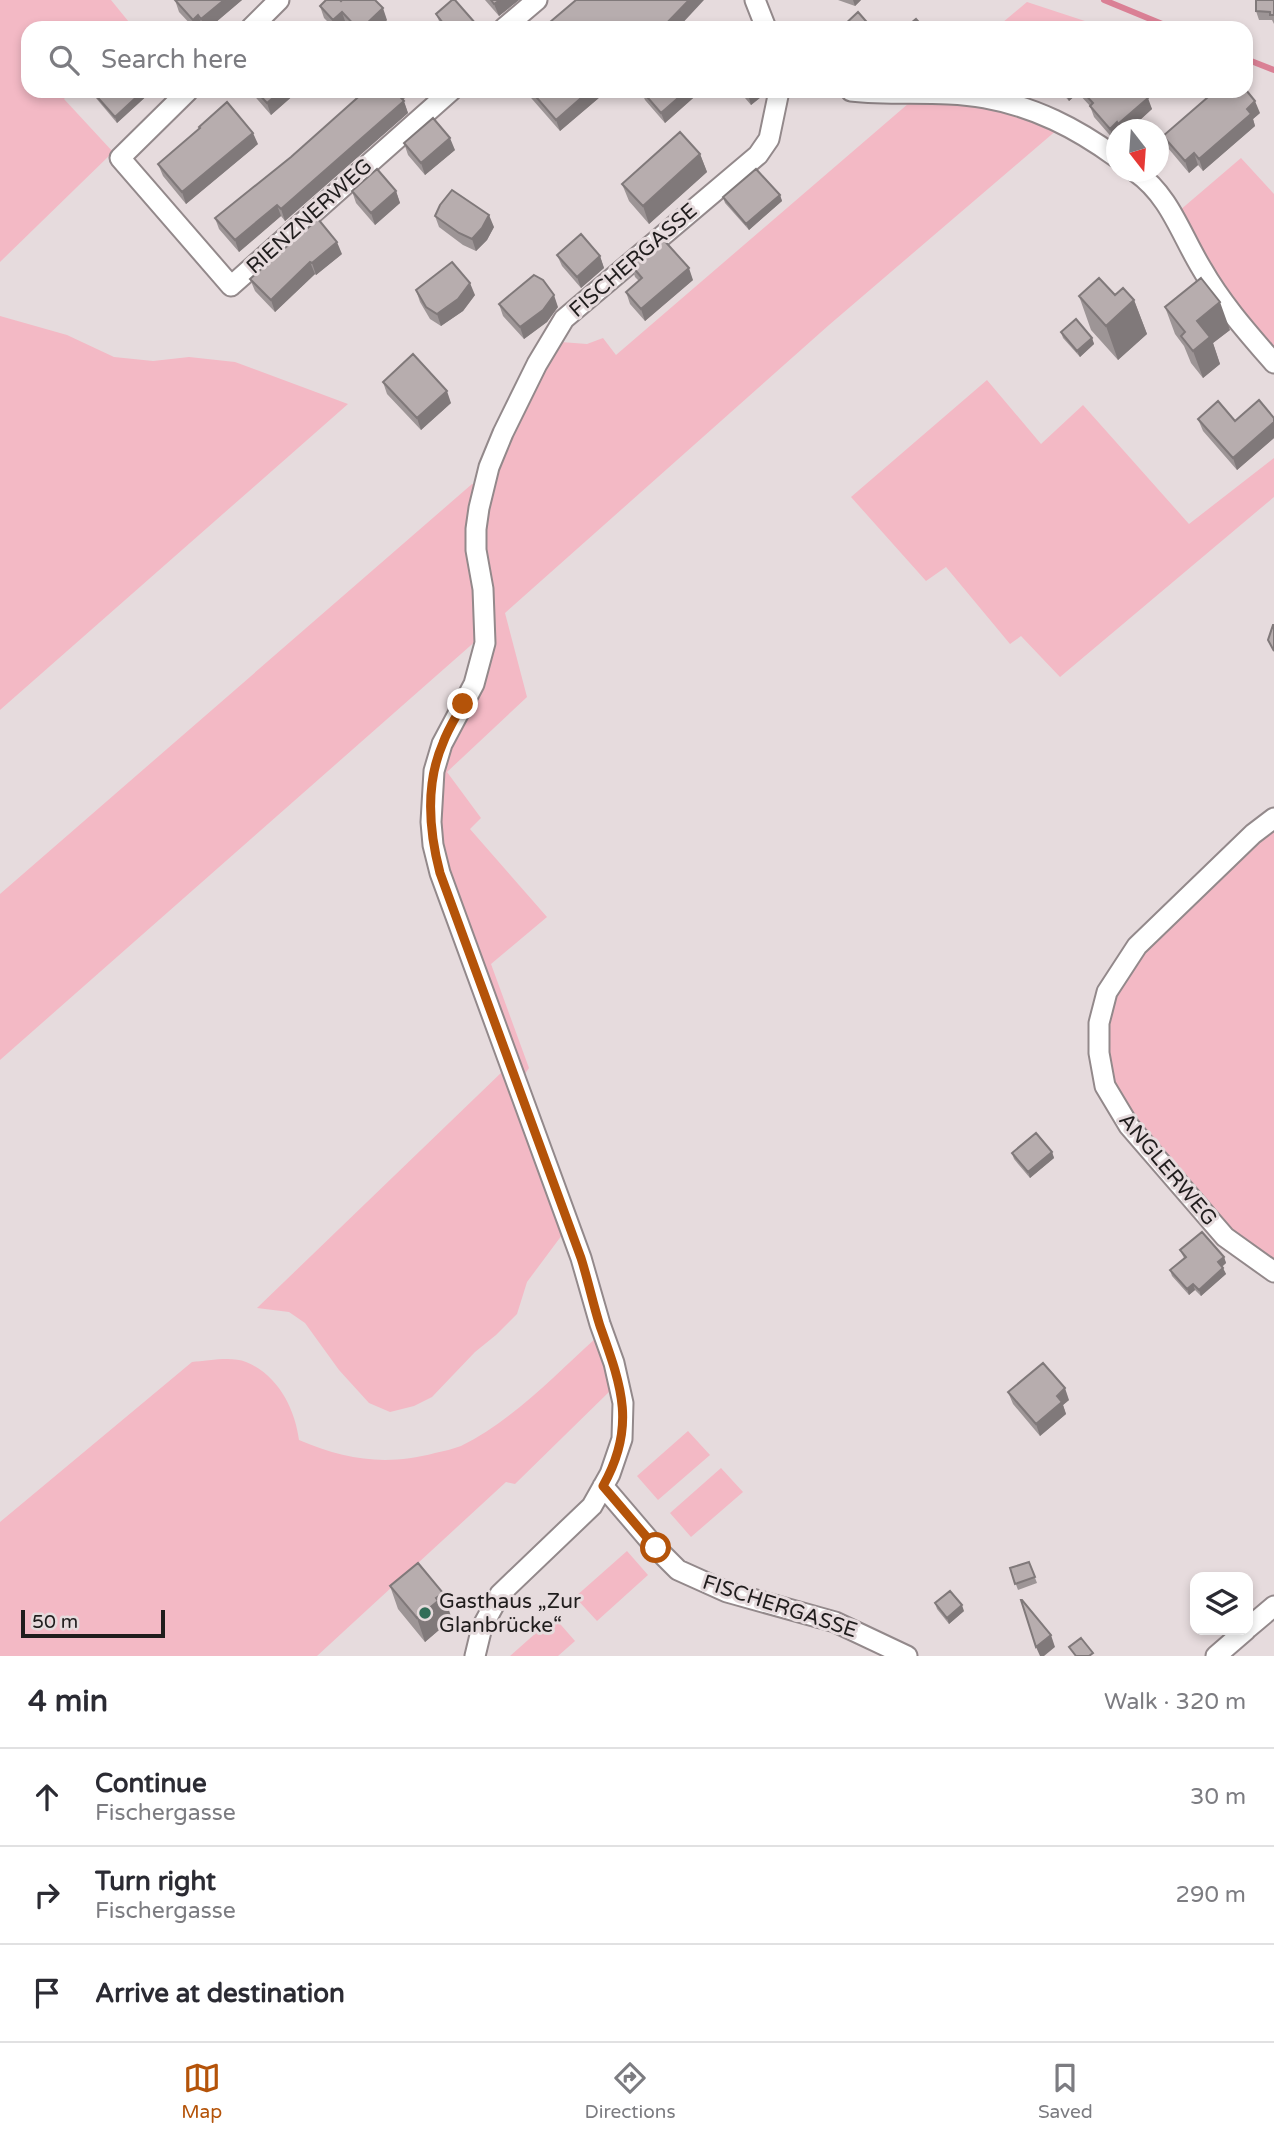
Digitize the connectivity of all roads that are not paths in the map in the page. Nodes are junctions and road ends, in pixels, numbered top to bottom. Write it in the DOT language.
graph roads {
  1 [pos="279,0"];
  2 [pos="537,0"];
  3 [pos="755,0"];
  4 [pos="258,21"];
  5 [pos="512,21"];
  6 [pos="763,21"];
  7 [pos="181,98"];
  8 [pos="443,98"];
  9 [pos="778,98"];
  10 [pos="984,98"];
  11 [pos="1106,150"];
  12 [pos="1151,182"];
  13 [pos="1274,363"];
  14 [pos="1274,818"];
  15 [pos="1274,1272"];
  16 [pos="603,1486"];
  17 [pos="1274,1606"];
  18 [pos="1253,1624"];
  19 [pos="1240,1635"];
  20 [pos="475,1656"];
  21 [pos="907,1656"];
  22 [pos="1216,1656"];
  1 -- 4 [label="street"];
  2 -- 5 [label="street"];
  3 -- 6 [label="street"];
  7 -- 8 [label="street, RIENZNERWEG"];
  9 -- 16 [label="street, FISCHERGASSE"];
  10 -- 11 [label="street"];
  12 -- 13 [label="street"];
  14 -- 15 [label="street, ANGLERWEG"];
  16 -- 20 [label="street, FISCHERGASSE"];
  16 -- 21 [label="street, FISCHERGASSE"];
  17 -- 18 [label="street"];
  19 -- 22 [label="street"];
}
